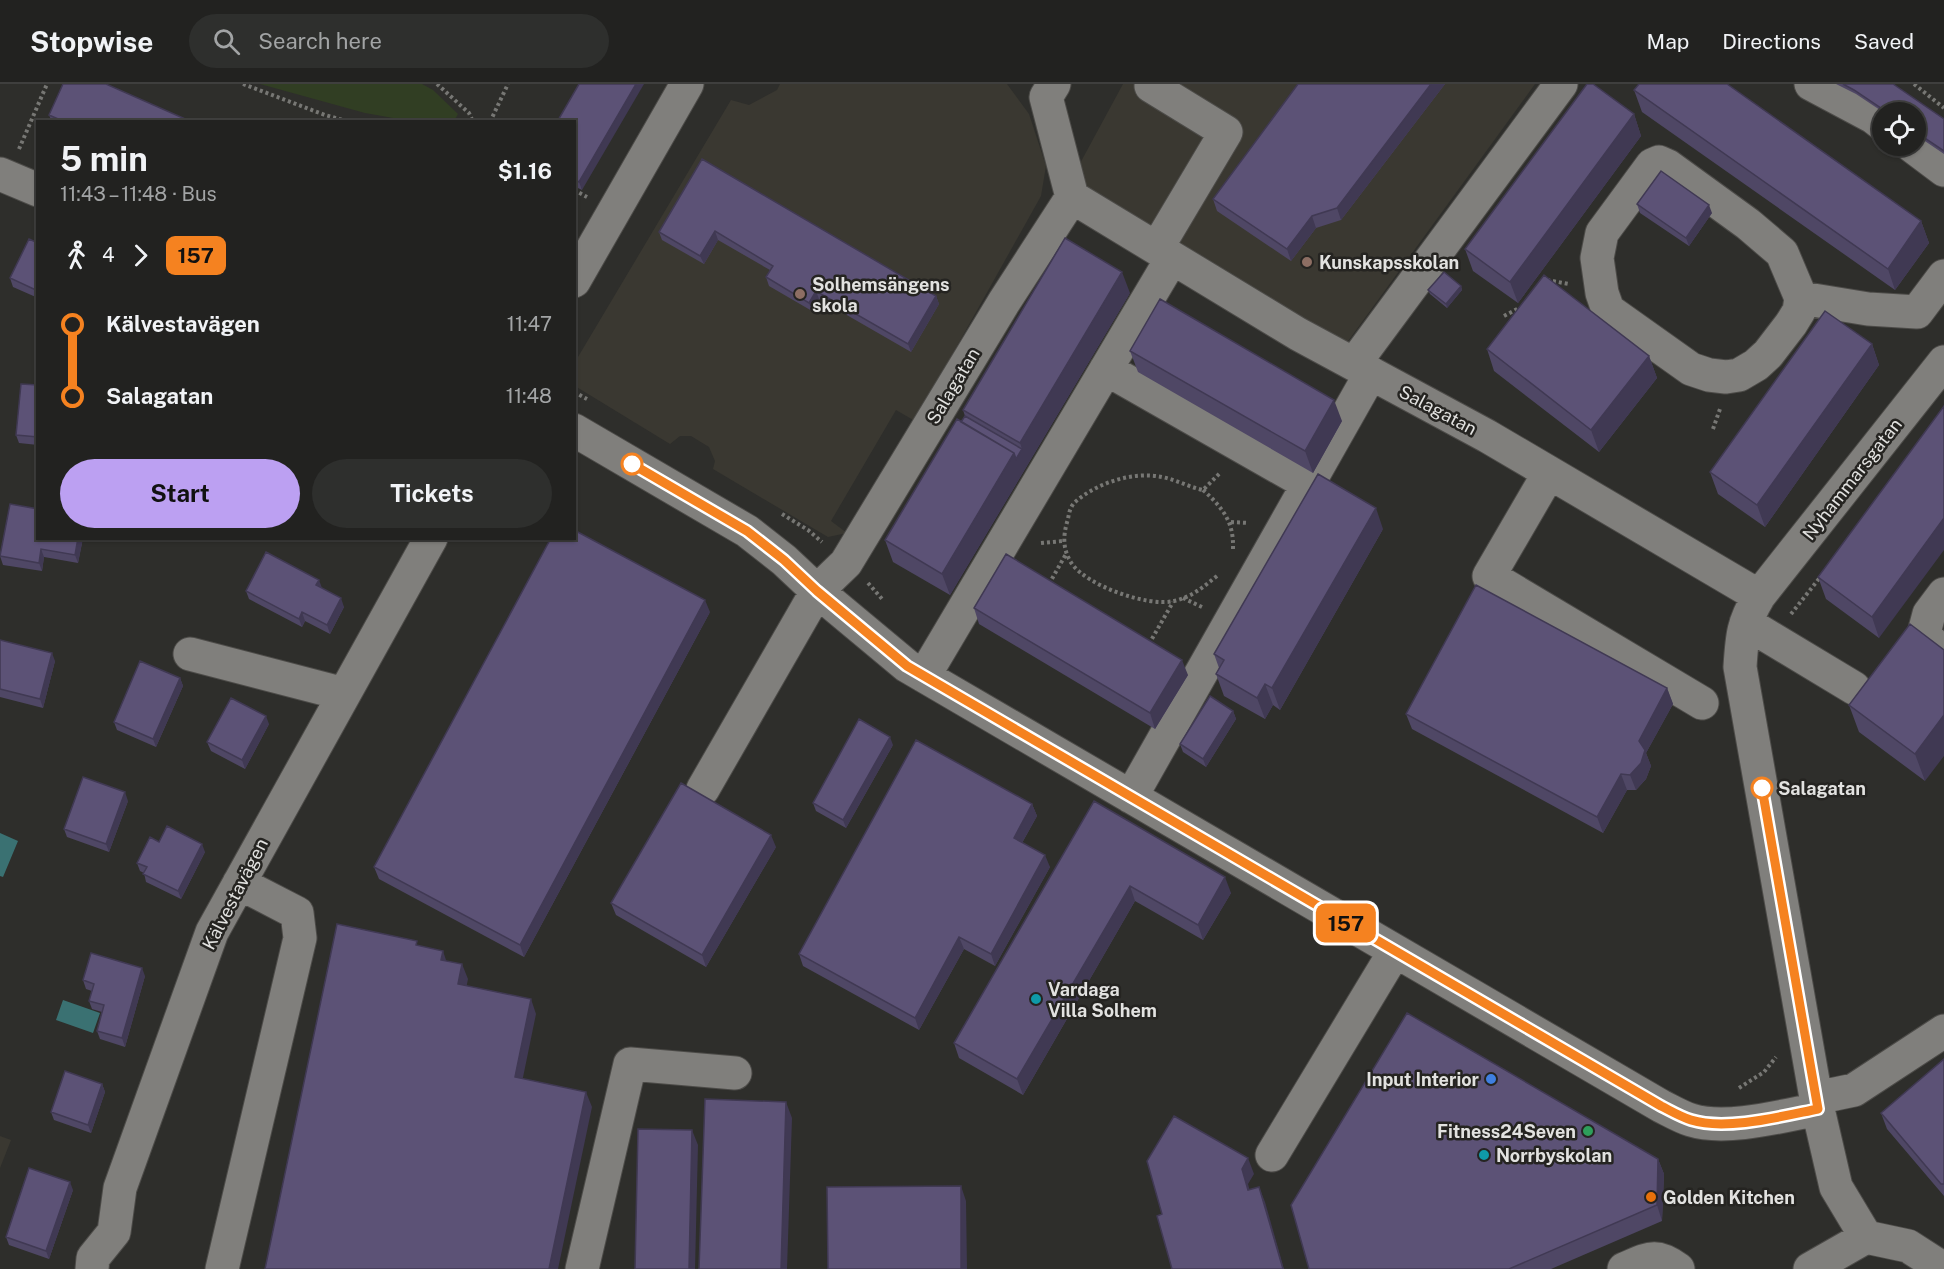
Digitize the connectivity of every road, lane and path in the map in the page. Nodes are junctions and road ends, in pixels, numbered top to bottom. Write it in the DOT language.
graph roads {
  1 [pos="47,84"];
  2 [pos="243,84"];
  3 [pos="437,84"];
  4 [pos="508,84"];
  5 [pos="687,84"];
  6 [pos="1054,84"];
  7 [pos="1561,84"];
  8 [pos="1811,84"];
  9 [pos="1914,84"];
  10 [pos="1151,86"];
  11 [pos="1944,108"];
  12 [pos="1872,118"];
  13 [pos="343,120"];
  14 [pos="472,120"];
  15 [pos="491,120"];
  16 [pos="1925,156"];
  17 [pos="9,163"];
  18 [pos="1944,170"];
  19 [pos="36,188"];
  20 [pos="1072,197"];
  21 [pos="1165,253"];
  22 [pos="1944,276"];
  23 [pos="576,278"];
  24 [pos="1543,283"];
  25 [pos="1602,293"];
  26 [pos="1801,298"];
  27 [pos="1524,302"];
  28 [pos="1504,316"];
  29 [pos="1944,362"];
  30 [pos="1107,369"];
  31 [pos="1363,369"];
  32 [pos="576,431"];
  33 [pos="1243,447"];
  34 [pos="1548,473"];
  35 [pos="1308,484"];
  36 [pos="1203,490"];
  37 [pos="430,540"];
  38 [pos="1067,553"];
  39 [pos="1232,553"];
  40 [pos="846,563"];
  41 [pos="1828,567"];
  42 [pos="1222,570"];
  43 [pos="1049,585"];
  44 [pos="817,591"];
  45 [pos="1944,594"];
  46 [pos="1174,601"];
  47 [pos="885,603"];
  48 [pos="1753,610"];
  49 [pos="1776,641"];
  50 [pos="1148,645"];
  51 [pos="190,654"];
  52 [pos="1944,655"];
  53 [pos="924,676"];
  54 [pos="1854,688"];
  55 [pos="344,694"];
  56 [pos="1702,703"];
  57 [pos="703,789"];
  58 [pos="1131,797"];
  59 [pos="239,882"];
  60 [pos="1395,951"];
  61 [pos="1944,1031"];
  62 [pos="1807,1051"];
  63 [pos="735,1073"];
  64 [pos="1734,1090"];
  65 [pos="1817,1103"];
  66 [pos="1272,1155"];
  67 [pos="1866,1237"];
  68 [pos="92,1269"];
  69 [pos="222,1269"];
  70 [pos="582,1269"];
  71 [pos="1624,1269"];
  72 [pos="1678,1269"];
  73 [pos="1810,1269"];
  74 [pos="1944,1269"];
  1 -- 17 [label="path"];
  2 -- 13 [label="path"];
  3 -- 14 [label="path"];
  4 -- 15 [label="path"];
  5 -- 23 [label="street"];
  6 -- 20 [label="street"];
  7 -- 31 [label="street"];
  8 -- 12 [label="street"];
  9 -- 11 [label="path"];
  10 -- 21 [label="street"];
  16 -- 18 [label="street"];
  17 -- 19 [label="street"];
  20 -- 21 [label="street, Salagatan"];
  20 -- 40 [label="street, Salagatan"];
  21 -- 30 [label="street"];
  21 -- 31 [label="street, Salagatan"];
  22 -- 26 [label="street"];
  24 -- 25 [label="path"];
  25 -- 26 [label="street"];
  25 -- 26 [label="street"];
  27 -- 28 [label="path"];
  29 -- 48 [label="street, Nyhammarsgatan"];
  30 -- 33 [label="street"];
  30 -- 53 [label="street"];
  31 -- 34 [label="street, Salagatan"];
  31 -- 35 [label="street"];
  32 -- 44 [label="street"];
  33 -- 35 [label="street"];
  33 -- 36 [label="path"];
  34 -- 48 [label="street, Salagatan"];
  34 -- 56 [label="street"];
  35 -- 58 [label="street"];
  36 -- 38 [label="path"];
  36 -- 39 [label="path"];
  37 -- 55 [label="street, Kälvestavägen"];
  38 -- 43 [label="path"];
  38 -- 46 [label="path"];
  40 -- 44 [label="street, Salagatan"];
  40 -- 47 [label="path"];
  41 -- 49 [label="path"];
  42 -- 46 [label="path"];
  44 -- 53 [label="street"];
  44 -- 57 [label="street, Salagatan"];
  45 -- 52 [label="street"];
  46 -- 50 [label="path"];
  48 -- 49 [label="street, Salagatan"];
  48 -- 62 [label="street"];
  49 -- 54 [label="street, Salagatan"];
  51 -- 55 [label="street"];
  53 -- 58 [label="street"];
  55 -- 59 [label="street, Kälvestavägen"];
  58 -- 60 [label="street"];
  59 -- 68 [label="street, Kälvestavägen"];
  59 -- 69 [label="street"];
  60 -- 65 [label="street"];
  60 -- 66 [label="street"];
  61 -- 65 [label="street"];
  62 -- 64 [label="path"];
  62 -- 65 [label="street"];
  63 -- 70 [label="street"];
  65 -- 67 [label="street"];
  67 -- 73 [label="street"];
  67 -- 74 [label="street"];
  71 -- 72 [label="street"];
}
